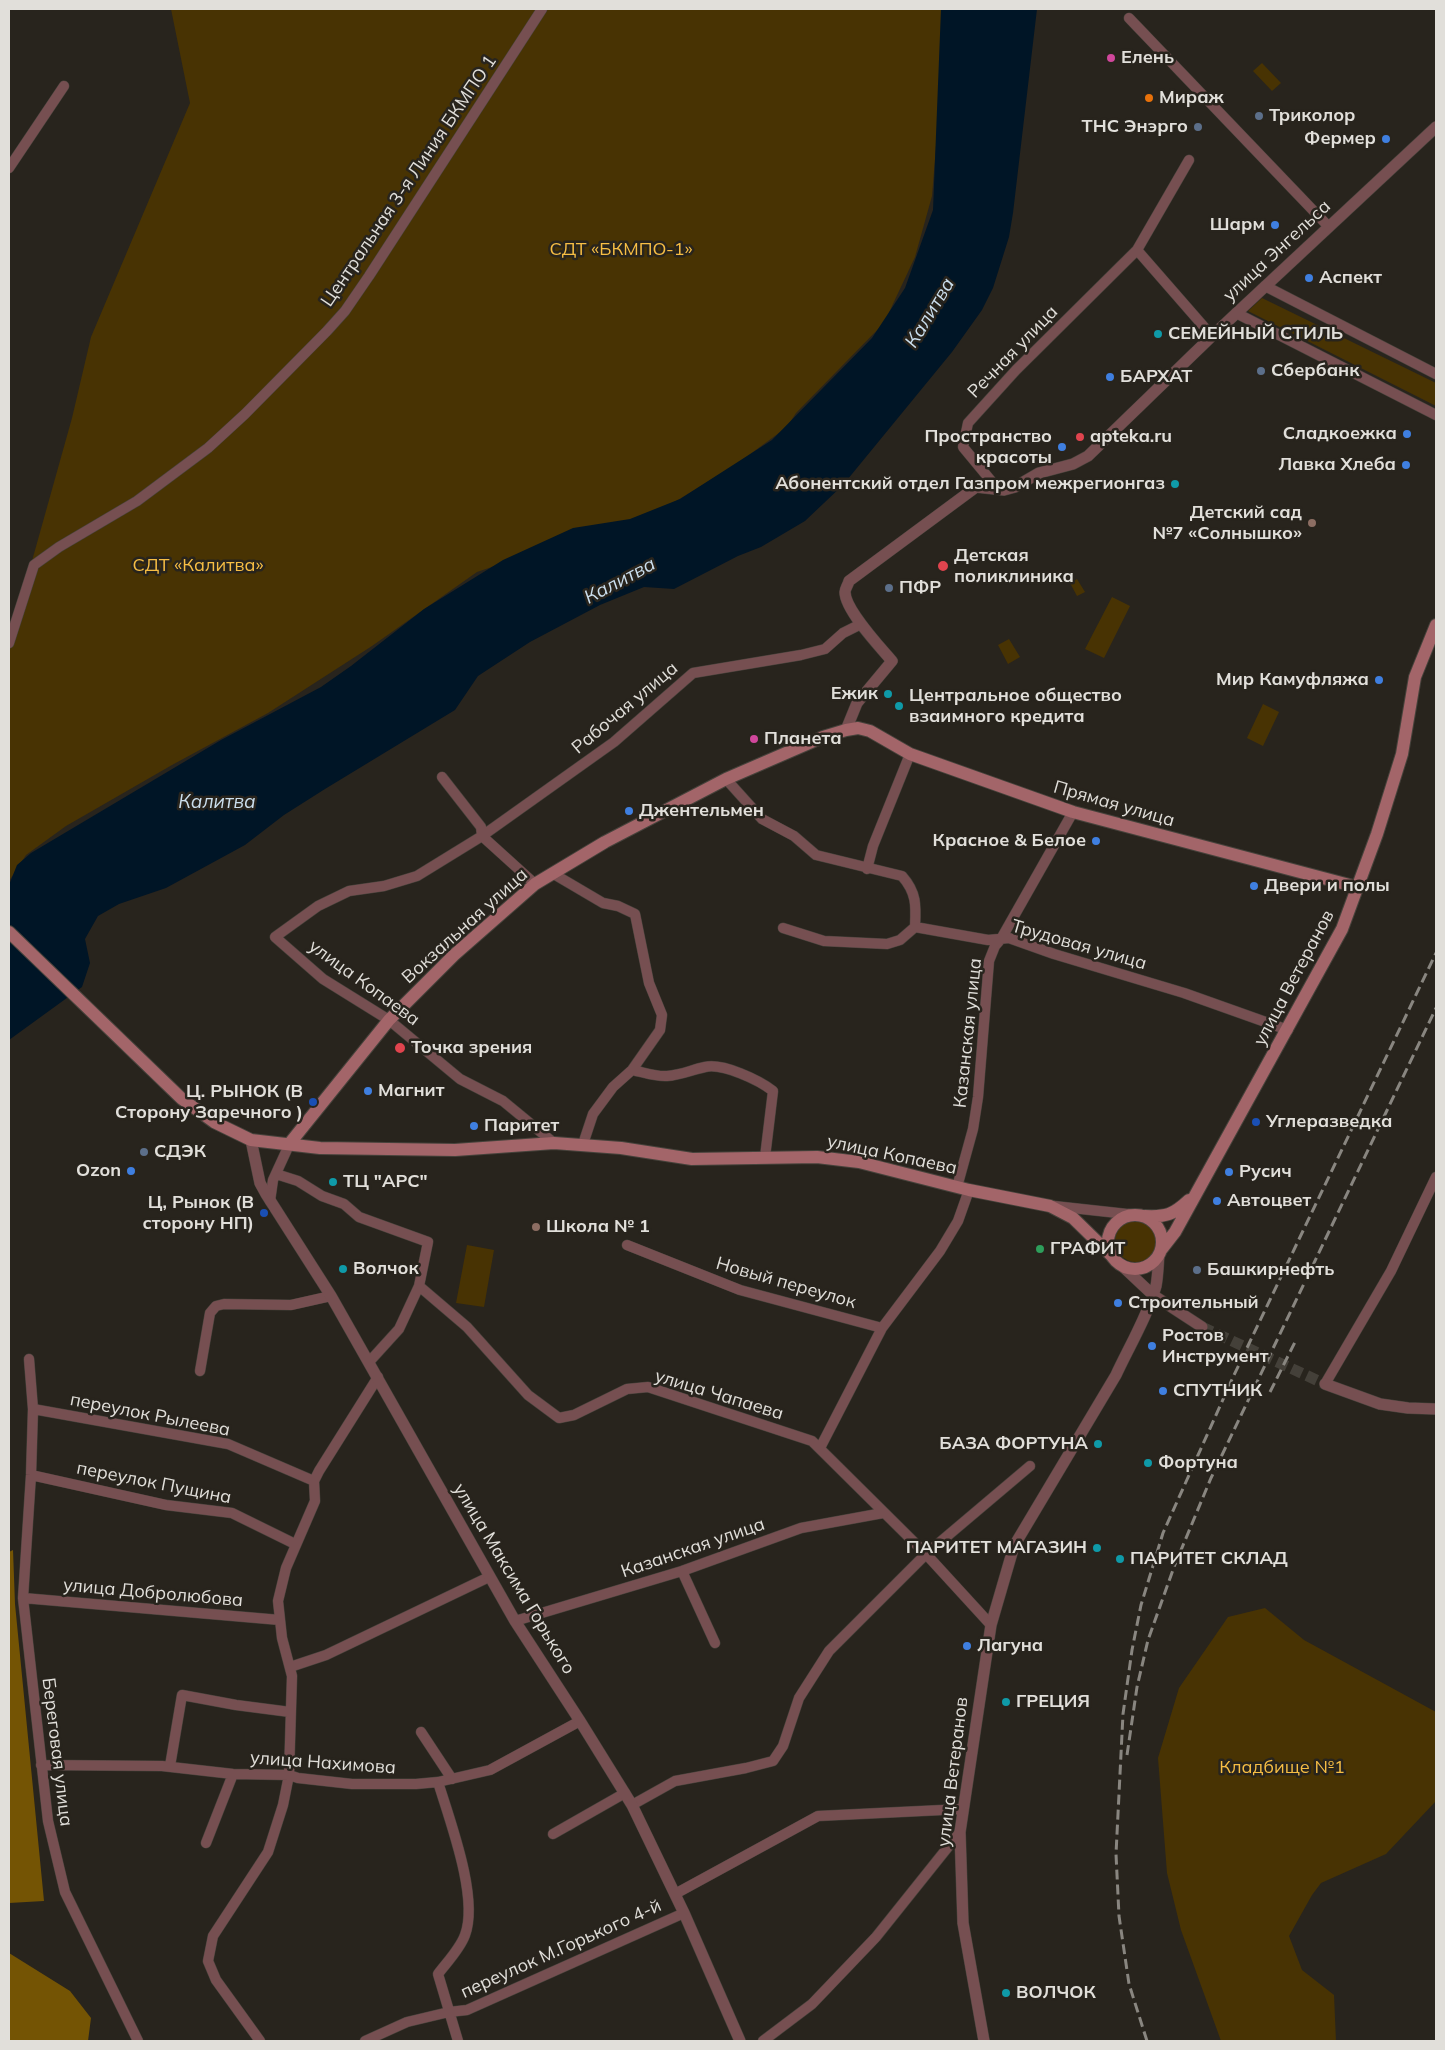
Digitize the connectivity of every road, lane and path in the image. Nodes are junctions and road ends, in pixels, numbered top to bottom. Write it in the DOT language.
graph roads {
  1 [pos="542,9"];
  2 [pos="1129,18"];
  3 [pos="64,86"];
  4 [pos="1436,128"];
  5 [pos="1189,160"];
  6 [pos="9,168"];
  7 [pos="1329,227"];
  8 [pos="1137,250"];
  9 [pos="1265,286"];
  10 [pos="1236,313"];
  11 [pos="1212,336"];
  12 [pos="1436,374"];
  13 [pos="1436,415"];
  14 [pos="997,488"];
  15 [pos="861,624"];
  16 [pos="1436,625"];
  17 [pos="9,643"];
  18 [pos="846,730"];
  19 [pos="870,731"];
  20 [pos="910,754"];
  21 [pos="442,777"];
  22 [pos="726,778"];
  23 [pos="1073,812"];
  24 [pos="482,836"];
  25 [pos="867,869"];
  26 [pos="552,873"];
  27 [pos="535,884"];
  28 [pos="1357,887"];
  29 [pos="915,926"];
  30 [pos="783,928"];
  31 [pos="9,932"];
  32 [pos="275,937"];
  33 [pos="1001,939"];
  34 [pos="389,1020"];
  35 [pos="1288,1030"];
  36 [pos="632,1070"];
  37 [pos="251,1140"];
  38 [pos="290,1143"];
  39 [pos="554,1143"];
  40 [pos="583,1144"];
  41 [pos="765,1157"];
  42 [pos="276,1174"];
  43 [pos="1436,1177"];
  44 [pos="963,1188"];
  45 [pos="1194,1195"];
  46 [pos="270,1201"];
  47 [pos="1050,1206"];
  48 [pos="1141,1216"];
  49 [pos="627,1245"];
  50 [pos="1160,1253"];
  51 [pos="1117,1261"];
  52 [pos="419,1286"];
  53 [pos="1153,1295"];
  54 [pos="331,1296"];
  55 [pos="1202,1326"];
  56 [pos="882,1328"];
  57 [pos="29,1359"];
  58 [pos="370,1362"];
  59 [pos="200,1371"];
  60 [pos="378,1377"];
  61 [pos="1325,1384"];
  62 [pos="33,1409"];
  63 [pos="1436,1409"];
  64 [pos="820,1448"];
  65 [pos="1030,1466"];
  66 [pos="31,1474"];
  67 [pos="314,1482"];
  68 [pos="883,1513"];
  69 [pos="295,1544"];
  70 [pos="926,1554"];
  71 [pos="682,1571"];
  72 [pos="489,1577"];
  73 [pos="23,1598"];
  74 [pos="280,1620"];
  75 [pos="515,1621"];
  76 [pos="991,1625"];
  77 [pos="715,1643"];
  78 [pos="290,1667"];
  79 [pos="290,1712"];
  80 [pos="580,1721"];
  81 [pos="421,1732"];
  82 [pos="41,1765"];
  83 [pos="170,1766"];
  84 [pos="233,1774"];
  85 [pos="289,1775"];
  86 [pos="452,1779"];
  87 [pos="438,1782"];
  88 [pos="626,1793"];
  89 [pos="632,1804"];
  90 [pos="963,1809"];
  91 [pos="960,1832"];
  92 [pos="553,1834"];
  93 [pos="206,1843"];
  94 [pos="675,1894"];
  95 [pos="684,1913"];
  96 [pos="450,2012"];
  97 [pos="138,2041"];
  98 [pos="260,2041"];
  99 [pos="365,2041"];
  100 [pos="458,2041"];
  101 [pos="740,2041"];
  102 [pos="763,2041"];
  103 [pos="984,2041"];
  1 -- 17 [label="street, Центральная 3-я Линия БКМПО 1"];
  2 -- 7 [label="street"];
  3 -- 6 [label="street"];
  4 -- 7 [label="street, улица Энгельса"];
  5 -- 8 [label="street, Речная улица"];
  7 -- 9 [label="street, улица Энгельса"];
  8 -- 11 [label="street"];
  8 -- 14 [label="street, Речная улица"];
  9 -- 10 [label="street, улица Энгельса"];
  9 -- 12 [label="street"];
  10 -- 11 [label="street, улица Энгельса"];
  10 -- 13 [label="street"];
  11 -- 14 [label="street, улица Энгельса"];
  14 -- 15 [label="street, улица Энгельса"];
  15 -- 18 [label="street, улица Энгельса"];
  15 -- 24 [label="street, Рабочая улица"];
  16 -- 28 [label="main road, улица Ветеранов"];
  18 -- 19 [label="main road, Вокзальная улица"];
  18 -- 22 [label="main road, Вокзальная улица"];
  19 -- 20 [label="main road, Прямая улица"];
  20 -- 23 [label="main road, Прямая улица"];
  20 -- 25 [label="street"];
  21 -- 24 [label="street"];
  22 -- 25 [label="street"];
  22 -- 26 [label="main road, Вокзальная улица"];
  23 -- 28 [label="main road, Прямая улица"];
  23 -- 33 [label="street, Казанская улица"];
  24 -- 27 [label="street"];
  24 -- 32 [label="street, Рабочая улица"];
  25 -- 29 [label="street"];
  26 -- 27 [label="main road, Вокзальная улица"];
  26 -- 36 [label="street"];
  27 -- 34 [label="main road, Вокзальная улица"];
  28 -- 35 [label="main road, улица Ветеранов"];
  29 -- 30 [label="street"];
  29 -- 33 [label="street, Трудовая улица"];
  31 -- 37 [label="main road"];
  32 -- 34 [label="street, улица Копаева"];
  33 -- 35 [label="street, Трудовая улица"];
  33 -- 44 [label="street, Казанская улица"];
  34 -- 38 [label="main road, Вокзальная улица"];
  34 -- 39 [label="street, улица Копаева"];
  35 -- 45 [label="main road, улица Ветеранов"];
  36 -- 40 [label="street"];
  36 -- 41 [label="street"];
  37 -- 38 [label="main road, улица Копаева"];
  37 -- 46 [label="street, улица Максима Горького"];
  38 -- 39 [label="main road, улица Копаева"];
  38 -- 42 [label="street"];
  39 -- 40 [label="main road, улица Копаева"];
  40 -- 41 [label="main road, улица Копаева"];
  41 -- 44 [label="main road, улица Копаева"];
  42 -- 46 [label="street"];
  42 -- 52 [label="street"];
  43 -- 61 [label="street"];
  44 -- 47 [label="main road, улица Копаева"];
  44 -- 56 [label="street, Казанская улица"];
  45 -- 48 [label="main road"];
  45 -- 50 [label="main road, улица Ветеранов"];
  46 -- 54 [label="street, улица Максима Горького"];
  47 -- 48 [label="street"];
  47 -- 51 [label="main road, улица Копаева"];
  48 -- 50 [label="main road"];
  48 -- 51 [label="main road"];
  49 -- 56 [label="street, Новый переулок"];
  50 -- 51 [label="main road"];
  50 -- 53 [label="street, улица Ветеранов"];
  51 -- 53 [label="street"];
  52 -- 58 [label="street"];
  52 -- 64 [label="street, улица Чапаева"];
  53 -- 55 [label="street"];
  53 -- 76 [label="street, улица Ветеранов"];
  54 -- 58 [label="street, улица Максима Горького"];
  54 -- 59 [label="street"];
  56 -- 64 [label="street, Казанская улица"];
  57 -- 62 [label="street, Береговая улица"];
  58 -- 60 [label="street, улица Максима Горького"];
  60 -- 67 [label="street"];
  60 -- 72 [label="street, улица Максима Горького"];
  61 -- 63 [label="street"];
  62 -- 66 [label="street, Береговая улица"];
  62 -- 67 [label="street, переулок Рылеева"];
  64 -- 68 [label="street, улица Чапаева"];
  65 -- 70 [label="street"];
  66 -- 69 [label="street, переулок Пущина"];
  66 -- 73 [label="street, Береговая улица"];
  67 -- 69 [label="street"];
  68 -- 70 [label="street, улица Чапаева"];
  68 -- 71 [label="street, Казанская улица"];
  69 -- 74 [label="street"];
  70 -- 76 [label="street, улица Чапаева"];
  70 -- 89 [label="street"];
  71 -- 75 [label="street, Казанская улица"];
  71 -- 77 [label="street"];
  72 -- 75 [label="street, улица Максима Горького"];
  72 -- 78 [label="street"];
  73 -- 74 [label="street, улица Добролюбова"];
  73 -- 82 [label="street, Береговая улица"];
  74 -- 78 [label="street"];
  75 -- 80 [label="street, улица Максима Горького"];
  76 -- 90 [label="street, улица Ветеранов"];
  78 -- 79 [label="street"];
  79 -- 83 [label="street"];
  79 -- 85 [label="street"];
  80 -- 86 [label="street, улица Нахимова"];
  80 -- 88 [label="street, улица Максима Горького"];
  81 -- 86 [label="street"];
  82 -- 83 [label="street, улица Нахимова"];
  82 -- 97 [label="street, Береговая улица"];
  83 -- 84 [label="street, улица Нахимова"];
  84 -- 85 [label="street, улица Нахимова"];
  84 -- 93 [label="street"];
  85 -- 87 [label="street, улица Нахимова"];
  85 -- 98 [label="street"];
  86 -- 87 [label="street, улица Нахимова"];
  87 -- 96 [label="street"];
  88 -- 89 [label="street, улица Максима Горького"];
  88 -- 92 [label="street"];
  89 -- 94 [label="street, улица Максима Горького"];
  90 -- 91 [label="street, улица Ветеранов"];
  90 -- 94 [label="street"];
  91 -- 102 [label="street"];
  91 -- 103 [label="street, улица Ветеранов"];
  94 -- 95 [label="street, улица Максима Горького"];
  95 -- 96 [label="street, переулок М.Горького 4-й"];
  95 -- 101 [label="street, улица Максима Горького"];
  96 -- 99 [label="street, переулок М.Горького 4-й"];
  96 -- 100 [label="street"];
}
